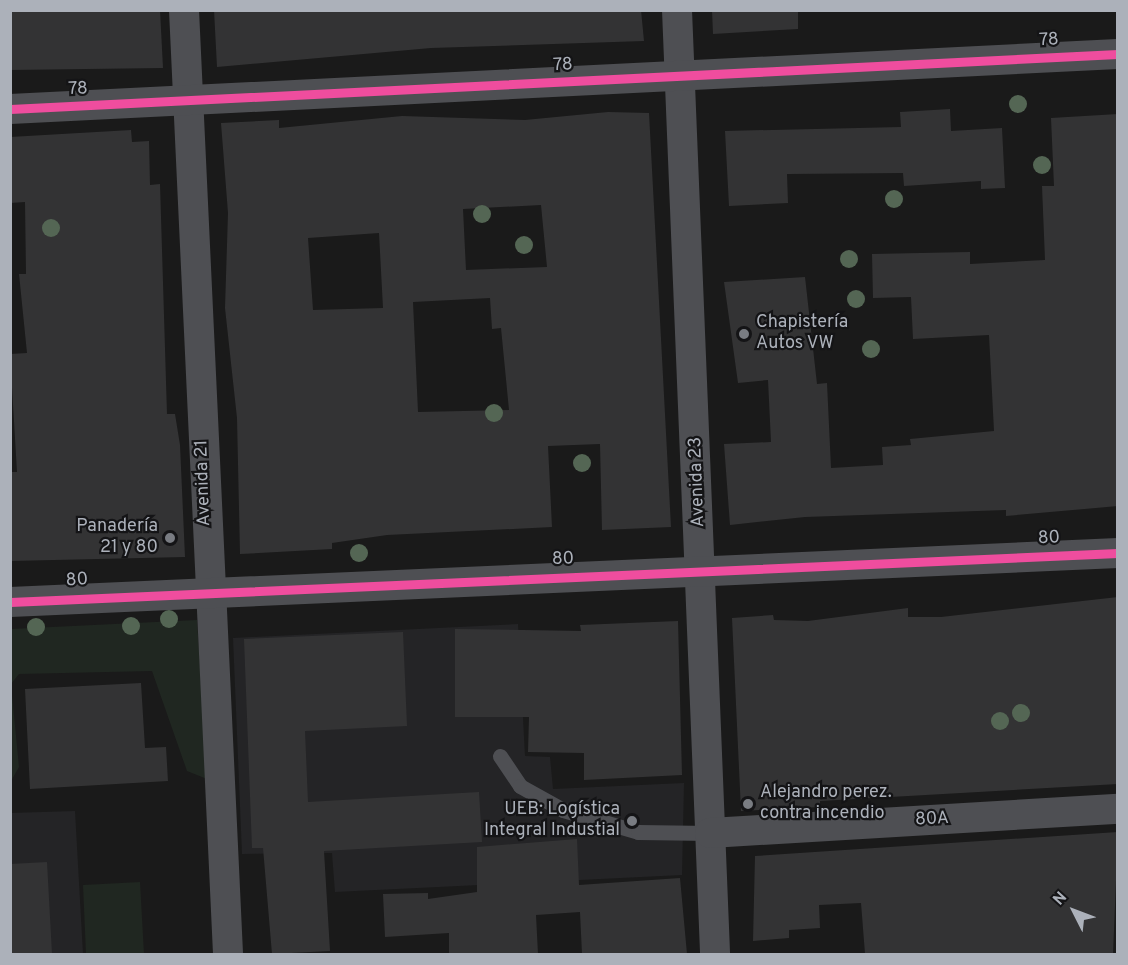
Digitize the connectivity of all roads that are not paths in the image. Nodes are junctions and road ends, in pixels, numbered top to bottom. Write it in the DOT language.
graph roads {
  1 [pos="184,10"];
  2 [pos="677,10"];
  3 [pos="1118,54"];
  4 [pos="681,76"];
  5 [pos="190,102"];
  6 [pos="10,109"];
  7 [pos="1118,553"];
  8 [pos="702,571"];
  9 [pos="208,589"];
  10 [pos="10,602"];
  11 [pos="500,756"];
  12 [pos="1118,809"];
  13 [pos="710,833"];
  14 [pos="228,954"];
  15 [pos="715,954"];
  1 -- 5 [label="street, Avenida 21"];
  2 -- 4 [label="street, Avenida 23"];
  3 -- 4 [label="street, 78"];
  4 -- 5 [label="street, 78"];
  4 -- 8 [label="street, Avenida 23"];
  5 -- 6 [label="street, 78"];
  5 -- 9 [label="street, Avenida 21"];
  7 -- 8 [label="street, 80"];
  8 -- 9 [label="street, 80"];
  8 -- 13 [label="street, Avenida 23"];
  9 -- 10 [label="street, 80"];
  9 -- 14 [label="street, Avenida 21"];
  11 -- 13 [label="lane"];
  12 -- 13 [label="street, 80A"];
  13 -- 15 [label="street, Avenida 23"];
}
